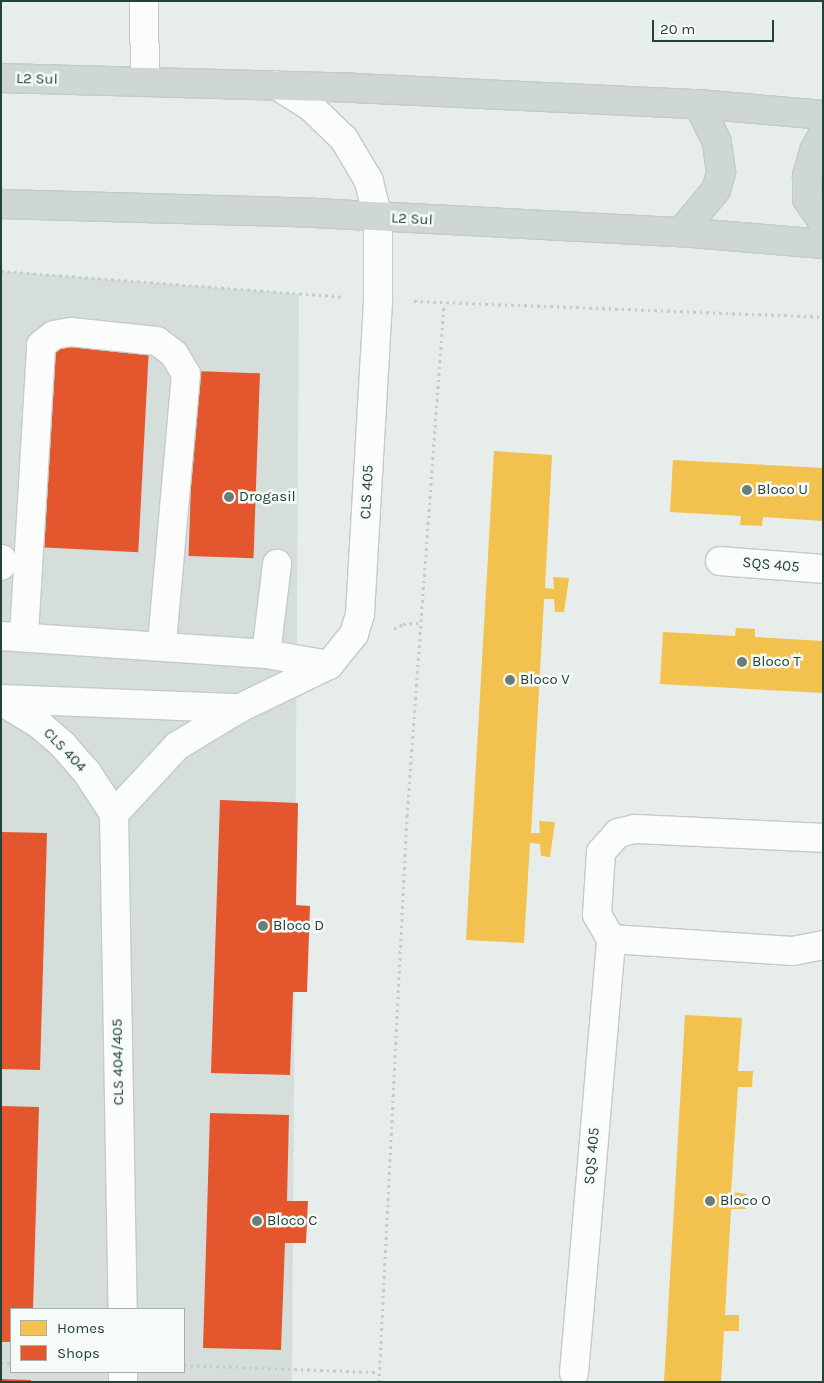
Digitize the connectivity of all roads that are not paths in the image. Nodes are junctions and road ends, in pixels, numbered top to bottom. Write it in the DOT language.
graph roads {
  1 [pos="144,1"];
  2 [pos="1,78"];
  3 [pos="145,80"];
  4 [pos="276,85"];
  5 [pos="698,104"];
  6 [pos="823,115"];
  7 [pos="823,134"];
  8 [pos="1,204"];
  9 [pos="378,218"];
  10 [pos="823,223"];
  11 [pos="681,232"];
  12 [pos="823,244"];
  13 [pos="2,559"];
  14 [pos="720,561"];
  15 [pos="277,564"];
  16 [pos="1,566"];
  17 [pos="823,569"];
  18 [pos="13,635"];
  19 [pos="162,645"];
  20 [pos="266,654"];
  21 [pos="329,665"];
  22 [pos="1,700"];
  23 [pos="240,708"];
  24 [pos="114,814"];
  25 [pos="823,838"];
  26 [pos="611,939"];
  27 [pos="823,945"];
  28 [pos="123,1308"];
  29 [pos="574,1373"];
  1 -- 3 [label="street"];
  2 -- 3 [label="main road, L2 Sul"];
  3 -- 4 [label="main road, L2 Sul"];
  4 -- 5 [label="main road, L2 Sul"];
  4 -- 9 [label="street, CLS 405"];
  5 -- 6 [label="main road, L2 Sul"];
  5 -- 11 [label="main road"];
  7 -- 10 [label="main road"];
  8 -- 9 [label="main road, L2 Sul"];
  9 -- 11 [label="main road, L2 Sul"];
  9 -- 21 [label="street, CLS 405"];
  11 -- 12 [label="main road, L2 Sul"];
  13 -- 16 [label="street"];
  14 -- 17 [label="street, SQS 405"];
  15 -- 20 [label="street"];
  18 -- 19 [label="street"];
  18 -- 19 [label="street"];
  19 -- 20 [label="street"];
  20 -- 21 [label="street"];
  21 -- 23 [label="street, CLS 405"];
  22 -- 23 [label="street"];
  22 -- 24 [label="street, CLS 404"];
  23 -- 24 [label="street, CLS 405"];
  24 -- 28 [label="street, CLS 404/405"];
  25 -- 26 [label="street"];
  26 -- 27 [label="street"];
  26 -- 29 [label="street, SQS 405"];
}
